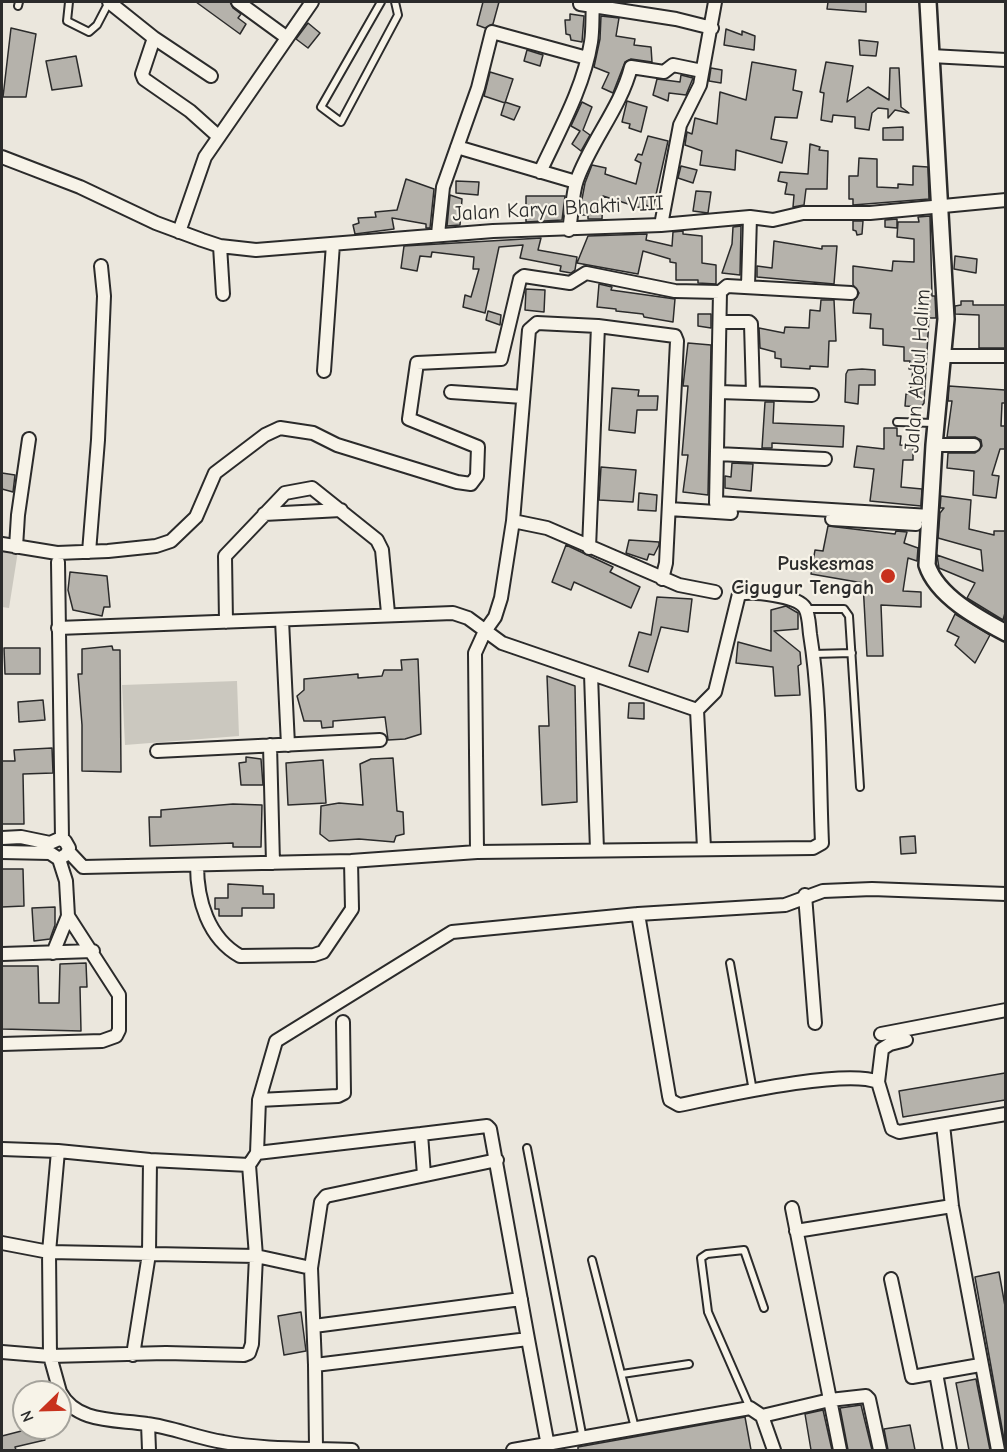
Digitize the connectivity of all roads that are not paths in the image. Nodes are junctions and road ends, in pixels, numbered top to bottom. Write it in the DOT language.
graph roads {
  1 [pos="69,2"];
  2 [pos="109,2"];
  3 [pos="238,2"];
  4 [pos="312,2"];
  5 [pos="381,2"];
  6 [pos="395,2"];
  7 [pos="715,2"];
  8 [pos="928,2"];
  9 [pos="580,4"];
  10 [pos="593,4"];
  11 [pos="712,27"];
  12 [pos="286,37"];
  13 [pos="154,38"];
  14 [pos="931,56"];
  15 [pos="587,58"];
  16 [pos="1005,60"];
  17 [pos="702,71"];
  18 [pos="211,76"];
  19 [pos="219,137"];
  20 [pos="457,147"];
  21 [pos="2,157"];
  22 [pos="540,172"];
  23 [pos="576,182"];
  24 [pos="1005,200"];
  25 [pos="941,204"];
  26 [pos="750,217"];
  27 [pos="661,225"];
  28 [pos="569,230"];
  29 [pos="179,231"];
  30 [pos="438,234"];
  31 [pos="333,244"];
  32 [pos="220,246"];
  33 [pos="101,266"];
  34 [pos="748,286"];
  35 [pos="720,292"];
  36 [pos="851,293"];
  37 [pos="224,294"];
  38 [pos="720,322"];
  39 [pos="598,326"];
  40 [pos="944,356"];
  41 [pos="1005,356"];
  42 [pos="324,371"];
  43 [pos="451,392"];
  44 [pos="719,392"];
  45 [pos="753,393"];
  46 [pos="812,396"];
  47 [pos="523,397"];
  48 [pos="897,422"];
  49 [pos="936,423"];
  50 [pos="29,439"];
  51 [pos="934,444"];
  52 [pos="974,445"];
  53 [pos="717,454"];
  54 [pos="825,459"];
  55 [pos="669,509"];
  56 [pos="341,510"];
  57 [pos="264,514"];
  58 [pos="930,516"];
  59 [pos="513,521"];
  60 [pos="916,524"];
  61 [pos="2,544"];
  62 [pos="16,547"];
  63 [pos="589,548"];
  64 [pos="89,552"];
  65 [pos="58,562"];
  66 [pos="662,579"];
  67 [pos="715,592"];
  68 [pos="806,609"];
  69 [pos="388,613"];
  70 [pos="282,620"];
  71 [pos="226,622"];
  72 [pos="58,628"];
  73 [pos="485,631"];
  74 [pos="1005,633"];
  75 [pos="852,653"];
  76 [pos="813,654"];
  77 [pos="591,674"];
  78 [pos="697,710"];
  79 [pos="380,740"];
  80 [pos="288,745"];
  81 [pos="270,746"];
  82 [pos="157,751"];
  83 [pos="860,787"];
  84 [pos="2,837"];
  85 [pos="704,848"];
  86 [pos="58,849"];
  87 [pos="597,850"];
  88 [pos="2,852"];
  89 [pos="477,852"];
  90 [pos="351,861"];
  91 [pos="273,863"];
  92 [pos="197,865"];
  93 [pos="83,867"];
  94 [pos="66,881"];
  95 [pos="1005,894"];
  96 [pos="805,896"];
  97 [pos="638,914"];
  98 [pos="68,916"];
  99 [pos="93,951"];
  100 [pos="53,953"];
  101 [pos="2,954"];
  102 [pos="730,963"];
  103 [pos="1005,1010"];
  104 [pos="343,1022"];
  105 [pos="814,1023"];
  106 [pos="881,1034"];
  107 [pos="906,1040"];
  108 [pos="2,1044"];
  109 [pos="878,1082"];
  110 [pos="753,1091"];
  111 [pos="259,1100"];
  112 [pos="1005,1114"];
  113 [pos="943,1125"];
  114 [pos="421,1134"];
  115 [pos="527,1148"];
  116 [pos="2,1149"];
  117 [pos="58,1151"];
  118 [pos="257,1153"];
  119 [pos="150,1160"];
  120 [pos="497,1160"];
  121 [pos="249,1165"];
  122 [pos="424,1175"];
  123 [pos="952,1206"];
  124 [pos="792,1208"];
  125 [pos="796,1231"];
  126 [pos="2,1243"];
  127 [pos="49,1252"];
  128 [pos="149,1254"];
  129 [pos="256,1256"];
  130 [pos="592,1260"];
  131 [pos="311,1268"];
  132 [pos="891,1279"];
  133 [pos="521,1299"];
  134 [pos="764,1308"];
  135 [pos="314,1326"];
  136 [pos="528,1339"];
  137 [pos="2,1353"];
  138 [pos="133,1355"];
  139 [pos="50,1356"];
  140 [pos="689,1364"];
  141 [pos="315,1365"];
  142 [pos="980,1365"];
  143 [pos="936,1373"];
  144 [pos="622,1374"];
  145 [pos="57,1380"];
  146 [pos="830,1400"];
  147 [pos="750,1408"];
  148 [pos="72,1409"];
  149 [pos="762,1416"];
  150 [pos="148,1424"];
  151 [pos="636,1430"];
  152 [pos="576,1444"];
  153 [pos="548,1446"];
  154 [pos="230,1447"];
  155 [pos="316,1448"];
  156 [pos="293,1449"];
  157 [pos="149,1450"];
  158 [pos="352,1450"];
  159 [pos="513,1450"];
  160 [pos="774,1450"];
  161 [pos="840,1450"];
  162 [pos="880,1450"];
  163 [pos="950,1450"];
  164 [pos="998,1450"];
  1 -- 2 [label="lane"];
  2 -- 13 [label="street"];
  3 -- 12 [label="street"];
  4 -- 12 [label="street"];
  5 -- 6 [label="lane"];
  7 -- 11 [label="street"];
  8 -- 14 [label="street, Jalan Abdul Halim"];
  9 -- 10 [label="street"];
  10 -- 11 [label="street"];
  10 -- 15 [label="street"];
  11 -- 17 [label="street"];
  12 -- 19 [label="street"];
  13 -- 18 [label="street"];
  13 -- 19 [label="street"];
  14 -- 16 [label="street"];
  14 -- 25 [label="street, Jalan Abdul Halim"];
  15 -- 20 [label="street"];
  15 -- 22 [label="street"];
  17 -- 23 [label="street"];
  17 -- 27 [label="street"];
  19 -- 29 [label="street"];
  20 -- 22 [label="street"];
  20 -- 30 [label="street"];
  21 -- 29 [label="street, Jalan Karya Bhakti VIII"];
  22 -- 23 [label="street"];
  23 -- 28 [label="street"];
  24 -- 25 [label="street, Jalan Karya Bhakti VIII"];
  25 -- 26 [label="street, Jalan Karya Bhakti VIII"];
  25 -- 40 [label="street, Jalan Abdul Halim"];
  26 -- 27 [label="street, Jalan Karya Bhakti VIII"];
  26 -- 34 [label="street"];
  27 -- 28 [label="street, Jalan Karya Bhakti VIII"];
  28 -- 30 [label="street, Jalan Karya Bhakti VIII"];
  29 -- 32 [label="street, Jalan Karya Bhakti VIII"];
  30 -- 31 [label="street, Jalan Karya Bhakti VIII"];
  31 -- 32 [label="street, Jalan Karya Bhakti VIII"];
  31 -- 42 [label="street"];
  32 -- 37 [label="street"];
  33 -- 64 [label="street"];
  34 -- 35 [label="street"];
  34 -- 36 [label="street"];
  35 -- 38 [label="street"];
  35 -- 64 [label="street"];
  38 -- 44 [label="street"];
  38 -- 45 [label="street"];
  39 -- 47 [label="street"];
  39 -- 55 [label="street"];
  39 -- 63 [label="street"];
  40 -- 41 [label="street"];
  40 -- 49 [label="street, Jalan Abdul Halim"];
  43 -- 47 [label="street"];
  44 -- 45 [label="street"];
  44 -- 53 [label="street"];
  45 -- 46 [label="street"];
  47 -- 59 [label="street"];
  48 -- 49 [label="lane"];
  49 -- 51 [label="street, Jalan Abdul Halim"];
  50 -- 62 [label="street"];
  51 -- 52 [label="street"];
  51 -- 58 [label="street, Jalan Abdul Halim"];
  53 -- 54 [label="street"];
  53 -- 58 [label="street"];
  55 -- 60 [label="street"];
  55 -- 66 [label="street"];
  56 -- 57 [label="street"];
  56 -- 57 [label="street"];
  56 -- 69 [label="street"];
  57 -- 71 [label="street"];
  58 -- 74 [label="street, Jalan Abdul Halim"];
  59 -- 63 [label="street"];
  59 -- 73 [label="street"];
  61 -- 62 [label="street"];
  62 -- 64 [label="street"];
  63 -- 66 [label="street"];
  65 -- 72 [label="street"];
  66 -- 67 [label="street"];
  68 -- 75 [label="lane"];
  68 -- 76 [label="street"];
  68 -- 78 [label="street"];
  69 -- 70 [label="street"];
  69 -- 73 [label="street"];
  70 -- 71 [label="street"];
  70 -- 80 [label="street"];
  71 -- 72 [label="street"];
  72 -- 86 [label="street"];
  73 -- 77 [label="street"];
  73 -- 89 [label="street"];
  75 -- 76 [label="lane"];
  75 -- 83 [label="lane"];
  76 -- 85 [label="street"];
  77 -- 78 [label="street"];
  77 -- 87 [label="street"];
  78 -- 85 [label="street"];
  79 -- 80 [label="street"];
  80 -- 81 [label="street"];
  81 -- 82 [label="street"];
  81 -- 91 [label="street"];
  84 -- 86 [label="street"];
  85 -- 87 [label="street"];
  86 -- 88 [label="street"];
  86 -- 93 [label="street"];
  86 -- 94 [label="street"];
  87 -- 89 [label="street"];
  89 -- 90 [label="street"];
  90 -- 91 [label="street"];
  90 -- 92 [label="street"];
  91 -- 92 [label="street"];
  92 -- 93 [label="street"];
  93 -- 94 [label="street"];
  94 -- 98 [label="street"];
  95 -- 96 [label="street"];
  96 -- 97 [label="street"];
  96 -- 105 [label="street"];
  97 -- 110 [label="street"];
  97 -- 111 [label="street"];
  98 -- 99 [label="street"];
  98 -- 100 [label="street"];
  99 -- 100 [label="street"];
  99 -- 108 [label="street"];
  100 -- 101 [label="street"];
  102 -- 110 [label="lane"];
  103 -- 106 [label="street"];
  104 -- 111 [label="street"];
  107 -- 109 [label="street"];
  109 -- 110 [label="street"];
  109 -- 113 [label="street"];
  111 -- 118 [label="street"];
  112 -- 113 [label="street"];
  113 -- 123 [label="street"];
  114 -- 118 [label="street"];
  114 -- 120 [label="street"];
  114 -- 122 [label="street"];
  115 -- 152 [label="lane"];
  116 -- 117 [label="street"];
  117 -- 119 [label="street"];
  117 -- 127 [label="street"];
  118 -- 121 [label="street"];
  119 -- 121 [label="street"];
  119 -- 128 [label="street"];
  120 -- 122 [label="street"];
  120 -- 133 [label="street"];
  121 -- 129 [label="street"];
  122 -- 131 [label="street"];
  123 -- 125 [label="street"];
  123 -- 142 [label="street"];
  124 -- 125 [label="street"];
  125 -- 146 [label="street"];
  126 -- 127 [label="street"];
  127 -- 128 [label="street"];
  127 -- 139 [label="street"];
  128 -- 129 [label="street"];
  128 -- 138 [label="street"];
  129 -- 131 [label="street"];
  129 -- 138 [label="street"];
  130 -- 144 [label="lane"];
  131 -- 135 [label="street"];
  132 -- 143 [label="street"];
  133 -- 135 [label="street"];
  133 -- 136 [label="street"];
  134 -- 147 [label="lane"];
  135 -- 141 [label="street"];
  136 -- 141 [label="street"];
  136 -- 153 [label="street"];
  137 -- 139 [label="street"];
  138 -- 139 [label="street"];
  139 -- 145 [label="street"];
  140 -- 144 [label="lane"];
  141 -- 155 [label="street"];
  142 -- 143 [label="street"];
  142 -- 164 [label="street"];
  143 -- 163 [label="street"];
  144 -- 151 [label="lane"];
  146 -- 149 [label="street"];
  146 -- 161 [label="street"];
  146 -- 162 [label="street"];
  147 -- 149 [label="street"];
  147 -- 151 [label="street"];
  148 -- 150 [label="street"];
  149 -- 160 [label="street"];
  150 -- 154 [label="street"];
  150 -- 157 [label="street"];
  151 -- 152 [label="street"];
  152 -- 153 [label="street"];
  153 -- 159 [label="street"];
  154 -- 156 [label="street"];
  155 -- 156 [label="street"];
  155 -- 158 [label="street"];
}
